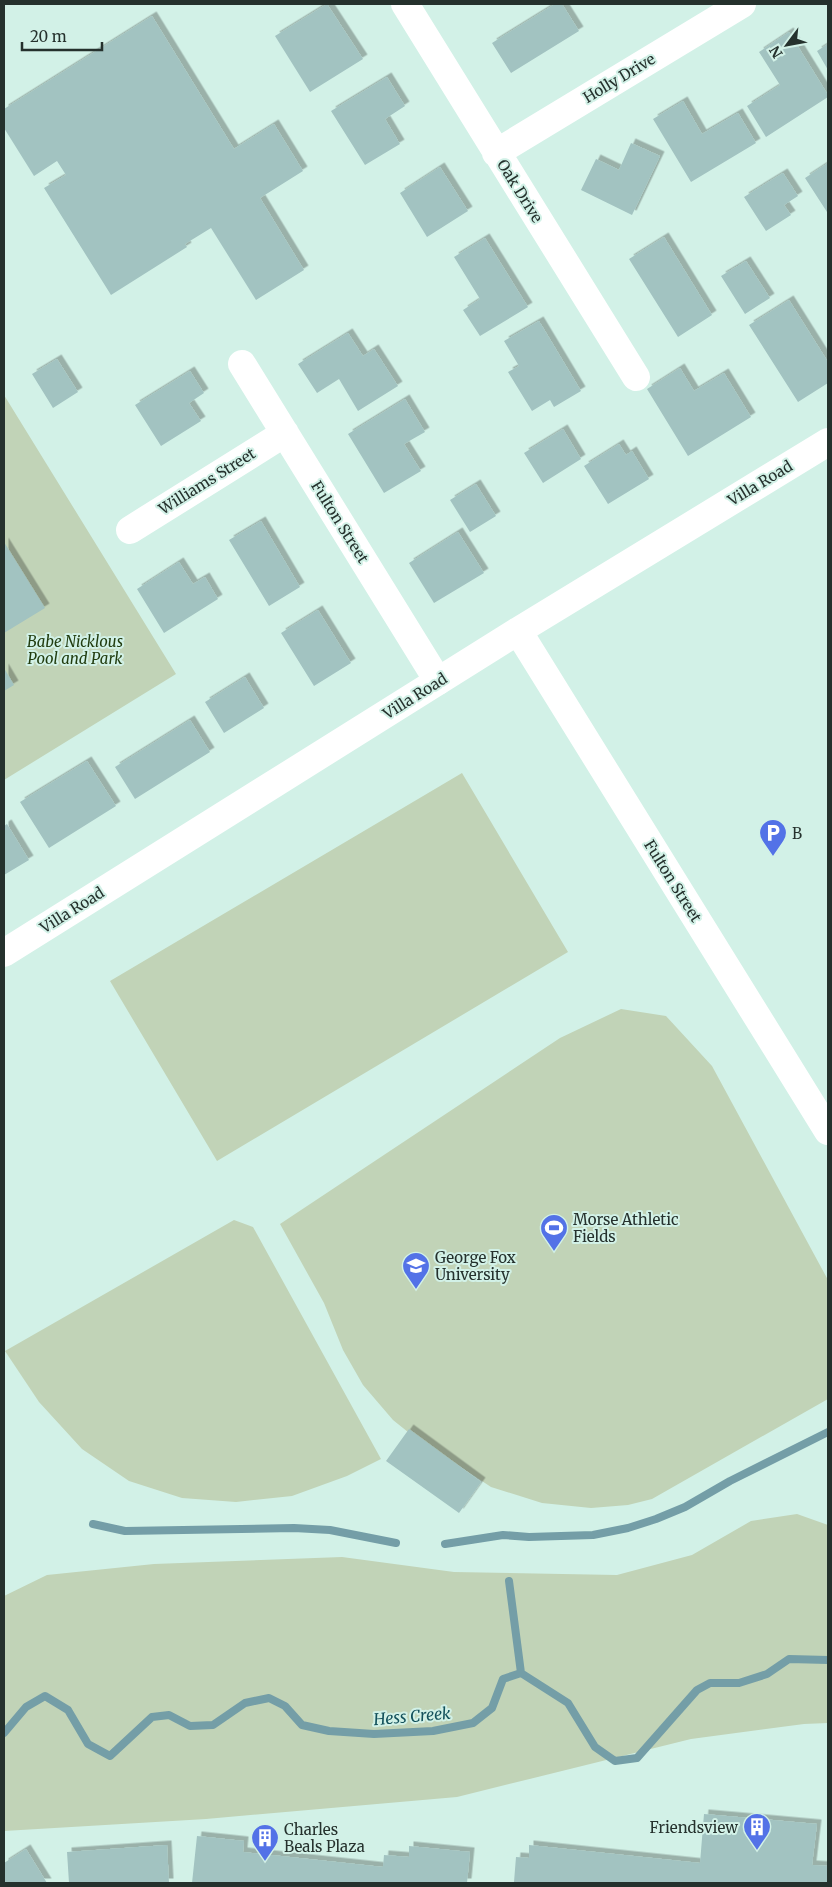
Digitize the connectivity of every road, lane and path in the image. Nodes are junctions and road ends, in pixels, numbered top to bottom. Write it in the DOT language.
graph roads {
  1 [pos="405,4"];
  2 [pos="742,4"];
  3 [pos="496,153"];
  4 [pos="242,364"];
  5 [pos="636,377"];
  6 [pos="285,433"];
  7 [pos="828,442"];
  8 [pos="130,530"];
  9 [pos="518,631"];
  10 [pos="438,681"];
  11 [pos="4,953"];
  12 [pos="828,1131"];
  1 -- 3 [label="street, Oak Drive"];
  2 -- 3 [label="street, Holly Drive"];
  3 -- 5 [label="street, Oak Drive"];
  4 -- 6 [label="street, Fulton Street"];
  6 -- 8 [label="street, Williams Street"];
  6 -- 10 [label="street, Fulton Street"];
  7 -- 9 [label="street, Villa Road"];
  9 -- 10 [label="street, Villa Road"];
  9 -- 12 [label="street, Fulton Street"];
  10 -- 11 [label="street, Villa Road"];
}
